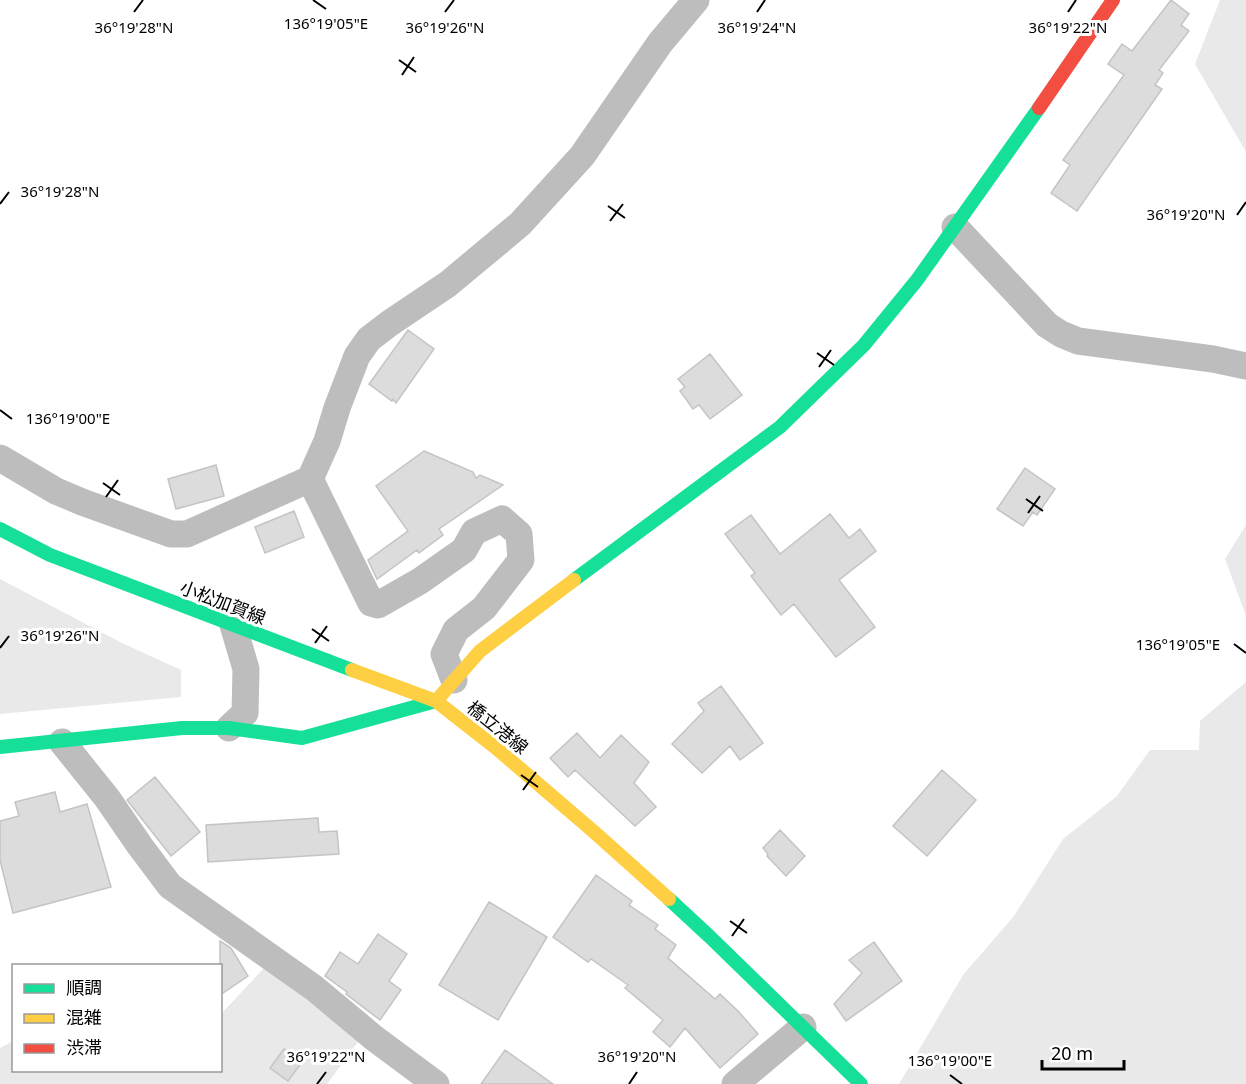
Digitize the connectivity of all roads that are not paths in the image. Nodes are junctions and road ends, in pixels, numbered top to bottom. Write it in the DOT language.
graph roads {
  1 [pos="696,0"];
  2 [pos="1102,4"];
  3 [pos="955,227"];
  4 [pos="1246,366"];
  5 [pos="0,458"];
  6 [pos="310,479"];
  7 [pos="0,529"];
  8 [pos="233,625"];
  9 [pos="454,681"];
  10 [pos="436,701"];
  11 [pos="229,728"];
  12 [pos="62,742"];
  13 [pos="0,747"];
  14 [pos="803,1027"];
  15 [pos="436,1084"];
  16 [pos="735,1084"];
  17 [pos="861,1084"];
  1 -- 6 [label="street"];
  2 -- 3 [label="main road"];
  3 -- 4 [label="street"];
  3 -- 9 [label="main road"];
  5 -- 6 [label="street"];
  6 -- 9 [label="street"];
  7 -- 8 [label="main road, 小松加賀線"];
  8 -- 10 [label="main road, 小松加賀線"];
  8 -- 11 [label="street"];
  9 -- 10 [label="main road"];
  10 -- 11 [label="main road"];
  10 -- 14 [label="main road, 橋立港線"];
  11 -- 12 [label="main road"];
  12 -- 13 [label="main road"];
  12 -- 15 [label="street"];
  14 -- 16 [label="street"];
  14 -- 17 [label="main road, 橋立港線"];
}
